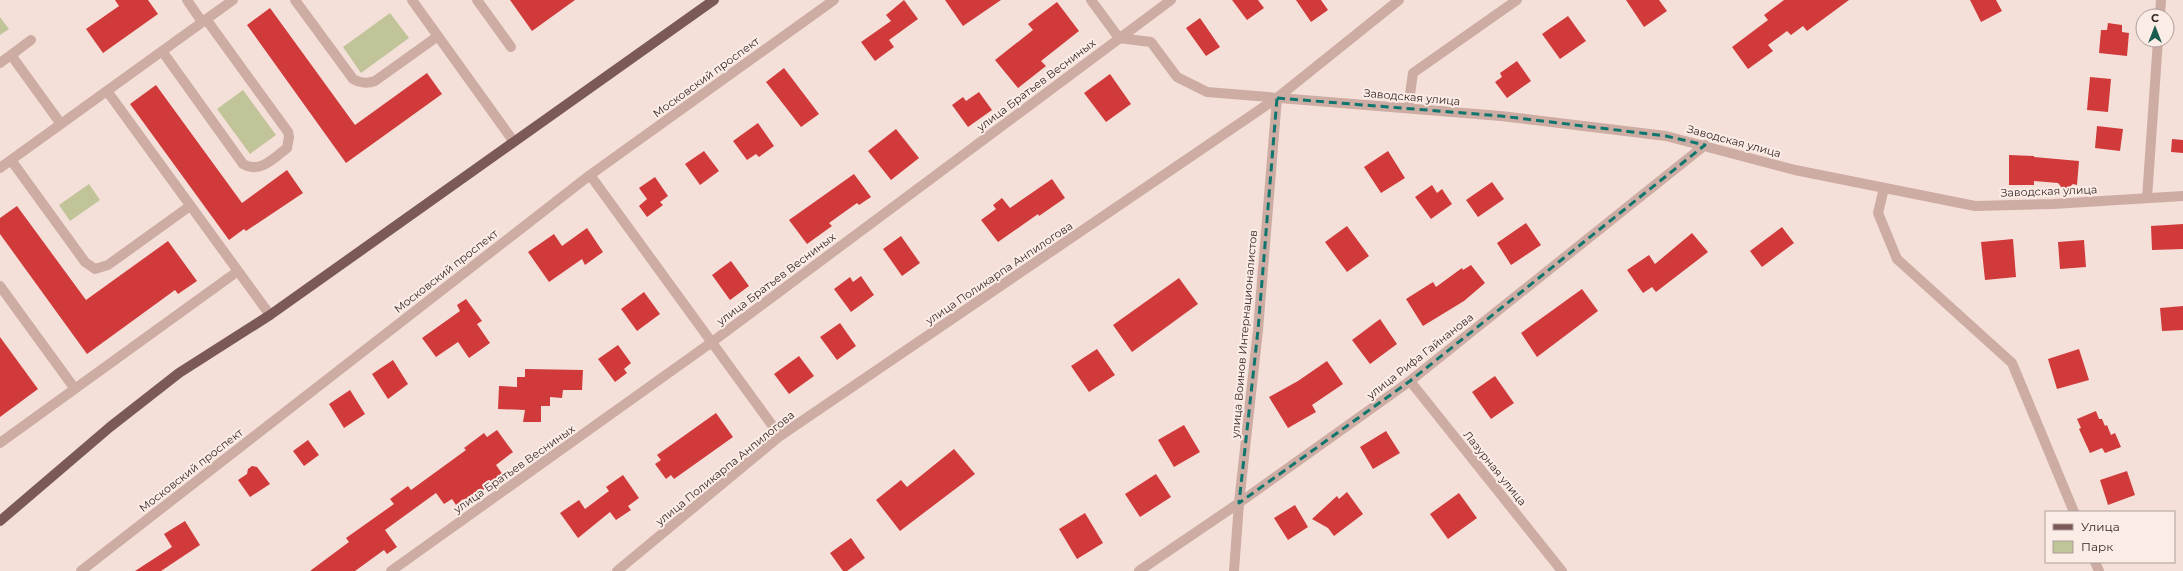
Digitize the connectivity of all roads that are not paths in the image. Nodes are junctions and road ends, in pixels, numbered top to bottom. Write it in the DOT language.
graph roads {
  1 [pos="186,0"];
  2 [pos="233,0"];
  3 [pos="295,0"];
  4 [pos="412,0"];
  5 [pos="477,0"];
  6 [pos="714,0"];
  7 [pos="834,0"];
  8 [pos="1091,0"];
  9 [pos="1172,0"];
  10 [pos="1398,0"];
  11 [pos="1517,0"];
  12 [pos="204,20"];
  13 [pos="438,36"];
  14 [pos="1119,38"];
  15 [pos="31,40"];
  16 [pos="511,47"];
  17 [pos="2157,48"];
  18 [pos="162,51"];
  19 [pos="11,55"];
  20 [pos="0,62"];
  21 [pos="107,91"];
  22 [pos="1277,98"];
  23 [pos="1408,108"];
  24 [pos="61,124"];
  25 [pos="514,142"];
  26 [pos="1705,145"];
  27 [pos="11,160"];
  28 [pos="0,168"];
  29 [pos="590,175"];
  30 [pos="1884,188"];
  31 [pos="2183,196"];
  32 [pos="2146,198"];
  33 [pos="190,206"];
  34 [pos="238,271"];
  35 [pos="0,286"];
  36 [pos="270,315"];
  37 [pos="712,342"];
  38 [pos="1410,381"];
  39 [pos="75,389"];
  40 [pos="780,436"];
  41 [pos="0,443"];
  42 [pos="1239,503"];
  43 [pos="2074,511"];
  44 [pos="0,521"];
  45 [pos="81,571"];
  46 [pos="391,571"];
  47 [pos="617,571"];
  48 [pos="1139,571"];
  49 [pos="1234,571"];
  50 [pos="1562,571"];
  1 -- 12 [label="street"];
  2 -- 12 [label="street"];
  3 -- 13 [label="street"];
  4 -- 13 [label="street"];
  5 -- 16 [label="street"];
  6 -- 25 [label="main road"];
  7 -- 29 [label="street, Московский проспект"];
  8 -- 14 [label="street"];
  9 -- 14 [label="street, улица Братьев Весниных"];
  10 -- 22 [label="street, улица Поликарпа Анпилогова"];
  11 -- 23 [label="street"];
  12 -- 18 [label="street"];
  12 -- 18 [label="street"];
  13 -- 25 [label="street"];
  14 -- 22 [label="street, Заводская улица"];
  14 -- 37 [label="street, улица Братьев Весниных"];
  15 -- 19 [label="street"];
  17 -- 32 [label="street"];
  18 -- 21 [label="street"];
  19 -- 20 [label="street"];
  19 -- 24 [label="street"];
  21 -- 24 [label="street"];
  21 -- 33 [label="street"];
  22 -- 23 [label="street, Заводская улица"];
  22 -- 40 [label="street, улица Поликарпа Анпилогова"];
  22 -- 42 [label="street, улица Воинов Интернационалистов"];
  23 -- 26 [label="street, Заводская улица"];
  24 -- 27 [label="street"];
  25 -- 36 [label="main road"];
  26 -- 30 [label="street, Заводская улица"];
  26 -- 38 [label="street, улица Рифа Гайнанова"];
  27 -- 28 [label="street"];
  27 -- 33 [label="street"];
  29 -- 37 [label="street"];
  29 -- 45 [label="street, Московский проспект"];
  30 -- 32 [label="street, Заводская улица"];
  30 -- 43 [label="street"];
  31 -- 32 [label="street, Заводская улица"];
  33 -- 34 [label="street"];
  34 -- 36 [label="street"];
  34 -- 39 [label="street"];
  35 -- 39 [label="street"];
  36 -- 44 [label="main road"];
  37 -- 40 [label="street"];
  37 -- 46 [label="street, улица Братьев Весниных"];
  38 -- 42 [label="street, улица Рифа Гайнанова"];
  38 -- 50 [label="street, Лазурная улица"];
  39 -- 41 [label="street"];
  40 -- 47 [label="street, улица Поликарпа Анпилогова"];
  42 -- 48 [label="street, улица Рифа Гайнанова"];
  42 -- 49 [label="street, улица Воинов Интернационалистов"];
}
